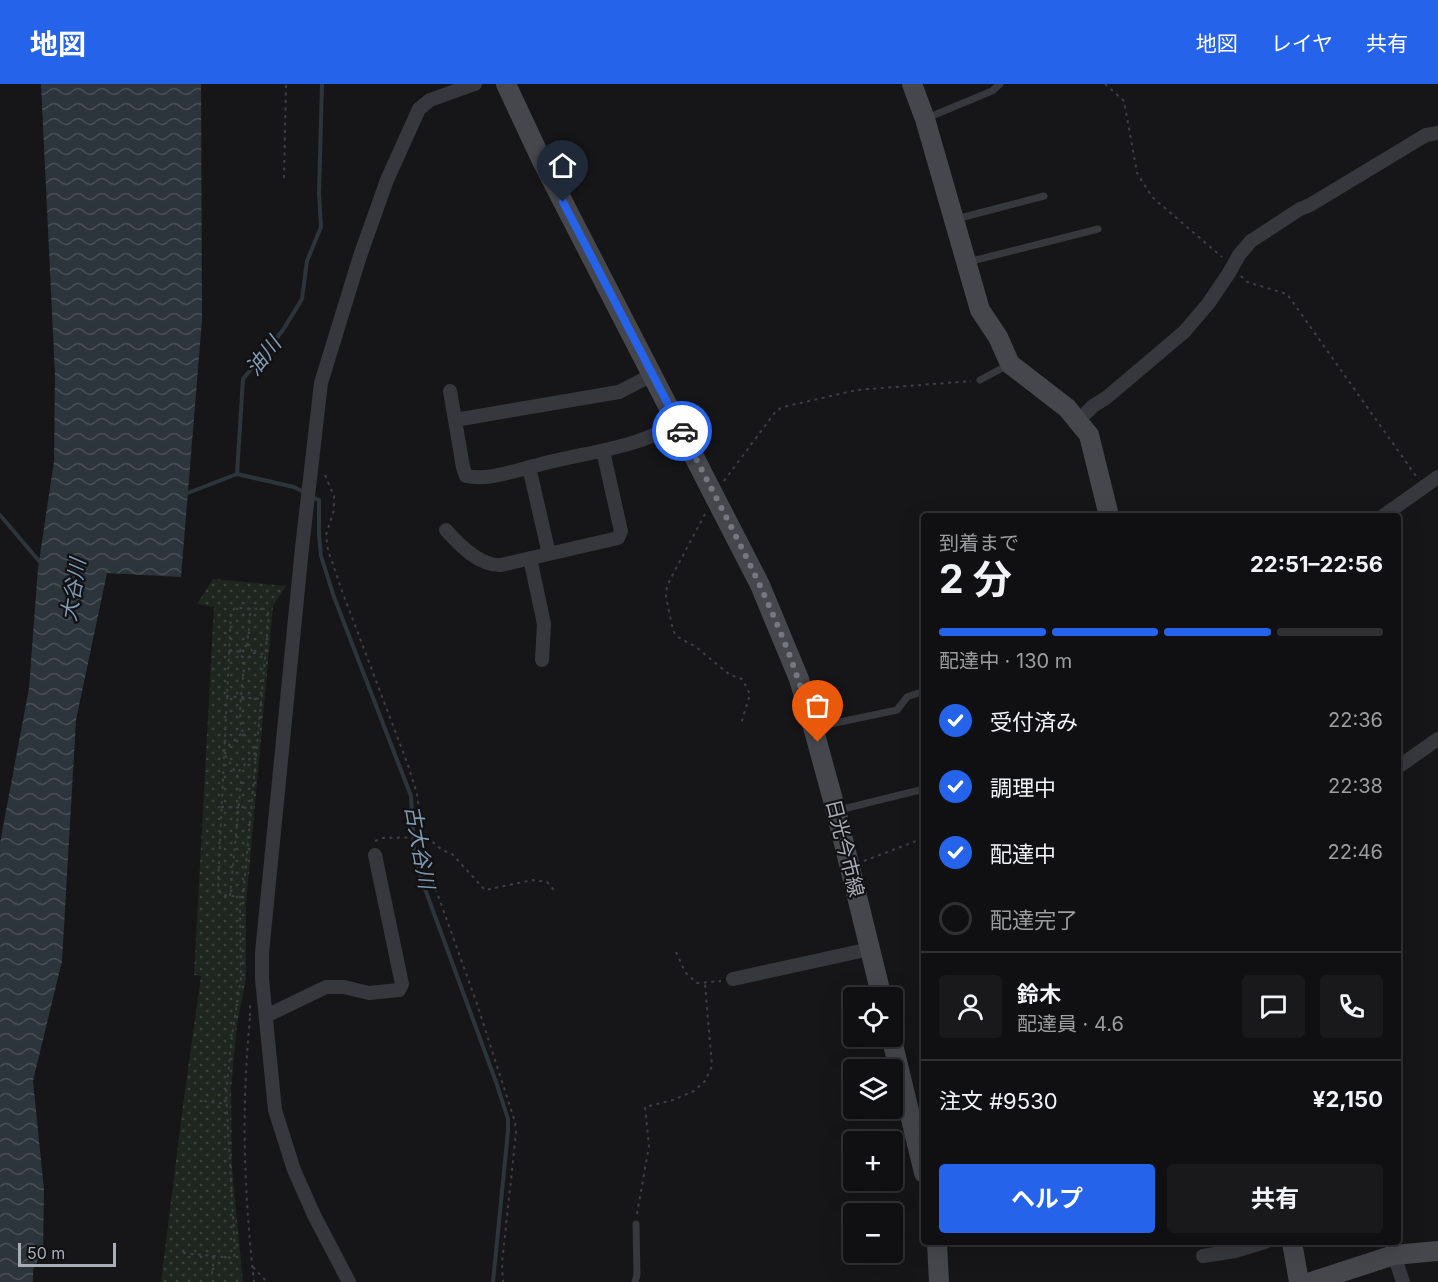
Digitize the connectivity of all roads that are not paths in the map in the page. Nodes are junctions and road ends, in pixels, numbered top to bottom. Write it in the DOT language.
graph roads {
  1 [pos="475,84"];
  2 [pos="506,84"];
  3 [pos="912,84"];
  4 [pos="1000,84"];
  5 [pos="925,119"];
  6 [pos="1438,133"];
  7 [pos="1044,196"];
  8 [pos="954,219"];
  9 [pos="1098,229"];
  10 [pos="966,262"];
  11 [pos="1010,364"];
  12 [pos="652,375"];
  13 [pos="980,380"];
  14 [pos="450,391"];
  15 [pos="455,420"];
  16 [pos="1078,421"];
  17 [pos="678,423"];
  18 [pos="603,451"];
  19 [pos="529,467"];
  20 [pos="1438,477"];
  21 [pos="1108,513"];
  22 [pos="1387,513"];
  23 [pos="446,530"];
  24 [pos="549,554"];
  25 [pos="530,558"];
  26 [pos="542,660"];
  27 [pos="921,692"];
  28 [pos="813,727"];
  29 [pos="1438,739"];
  30 [pos="1401,765"];
  31 [pos="921,790"];
  32 [pos="836,811"];
  33 [pos="375,855"];
  34 [pos="870,949"];
  35 [pos="733,979"];
  36 [pos="879,987"];
  37 [pos="266,1016"];
  38 [pos="894,1047"];
  39 [pos="921,1161"];
  40 [pos="636,1224"];
  41 [pos="937,1245"];
  42 [pos="1255,1245"];
  43 [pos="1293,1245"];
  44 [pos="1438,1251"];
  45 [pos="1394,1255"];
  46 [pos="1203,1256"];
  47 [pos="1332,1278"];
  48 [pos="349,1282"];
  49 [pos="635,1282"];
  50 [pos="939,1282"];
  51 [pos="1299,1282"];
  52 [pos="1311,1282"];
  53 [pos="1403,1282"];
  1 -- 37 [label="street"];
  2 -- 12 [label="main road, 日光今市線"];
  3 -- 5 [label="main road"];
  4 -- 5 [label="lane"];
  5 -- 8 [label="main road"];
  6 -- 16 [label="street"];
  7 -- 8 [label="lane"];
  8 -- 10 [label="main road"];
  9 -- 10 [label="lane"];
  10 -- 11 [label="main road"];
  11 -- 13 [label="lane"];
  11 -- 16 [label="main road"];
  12 -- 15 [label="street"];
  12 -- 17 [label="main road, 日光今市線"];
  14 -- 15 [label="street"];
  15 -- 19 [label="street"];
  16 -- 21 [label="main road"];
  17 -- 18 [label="street"];
  17 -- 28 [label="main road, 日光今市線"];
  18 -- 19 [label="street"];
  18 -- 24 [label="street"];
  19 -- 24 [label="street"];
  20 -- 22 [label="street"];
  23 -- 25 [label="street"];
  24 -- 25 [label="street"];
  25 -- 26 [label="street"];
  27 -- 28 [label="lane"];
  28 -- 32 [label="main road, 日光今市線"];
  29 -- 30 [label="street"];
  31 -- 32 [label="lane"];
  32 -- 34 [label="main road, 日光今市線"];
  33 -- 37 [label="street"];
  34 -- 35 [label="street"];
  34 -- 36 [label="main road, 日光今市線"];
  37 -- 48 [label="street"];
  38 -- 39 [label="main road"];
  40 -- 49 [label="lane"];
  41 -- 50 [label="main road"];
  42 -- 46 [label="street"];
  43 -- 51 [label="main road"];
  44 -- 45 [label="main road"];
  45 -- 47 [label="main road"];
  45 -- 53 [label="street"];
  47 -- 52 [label="main road"];
}
